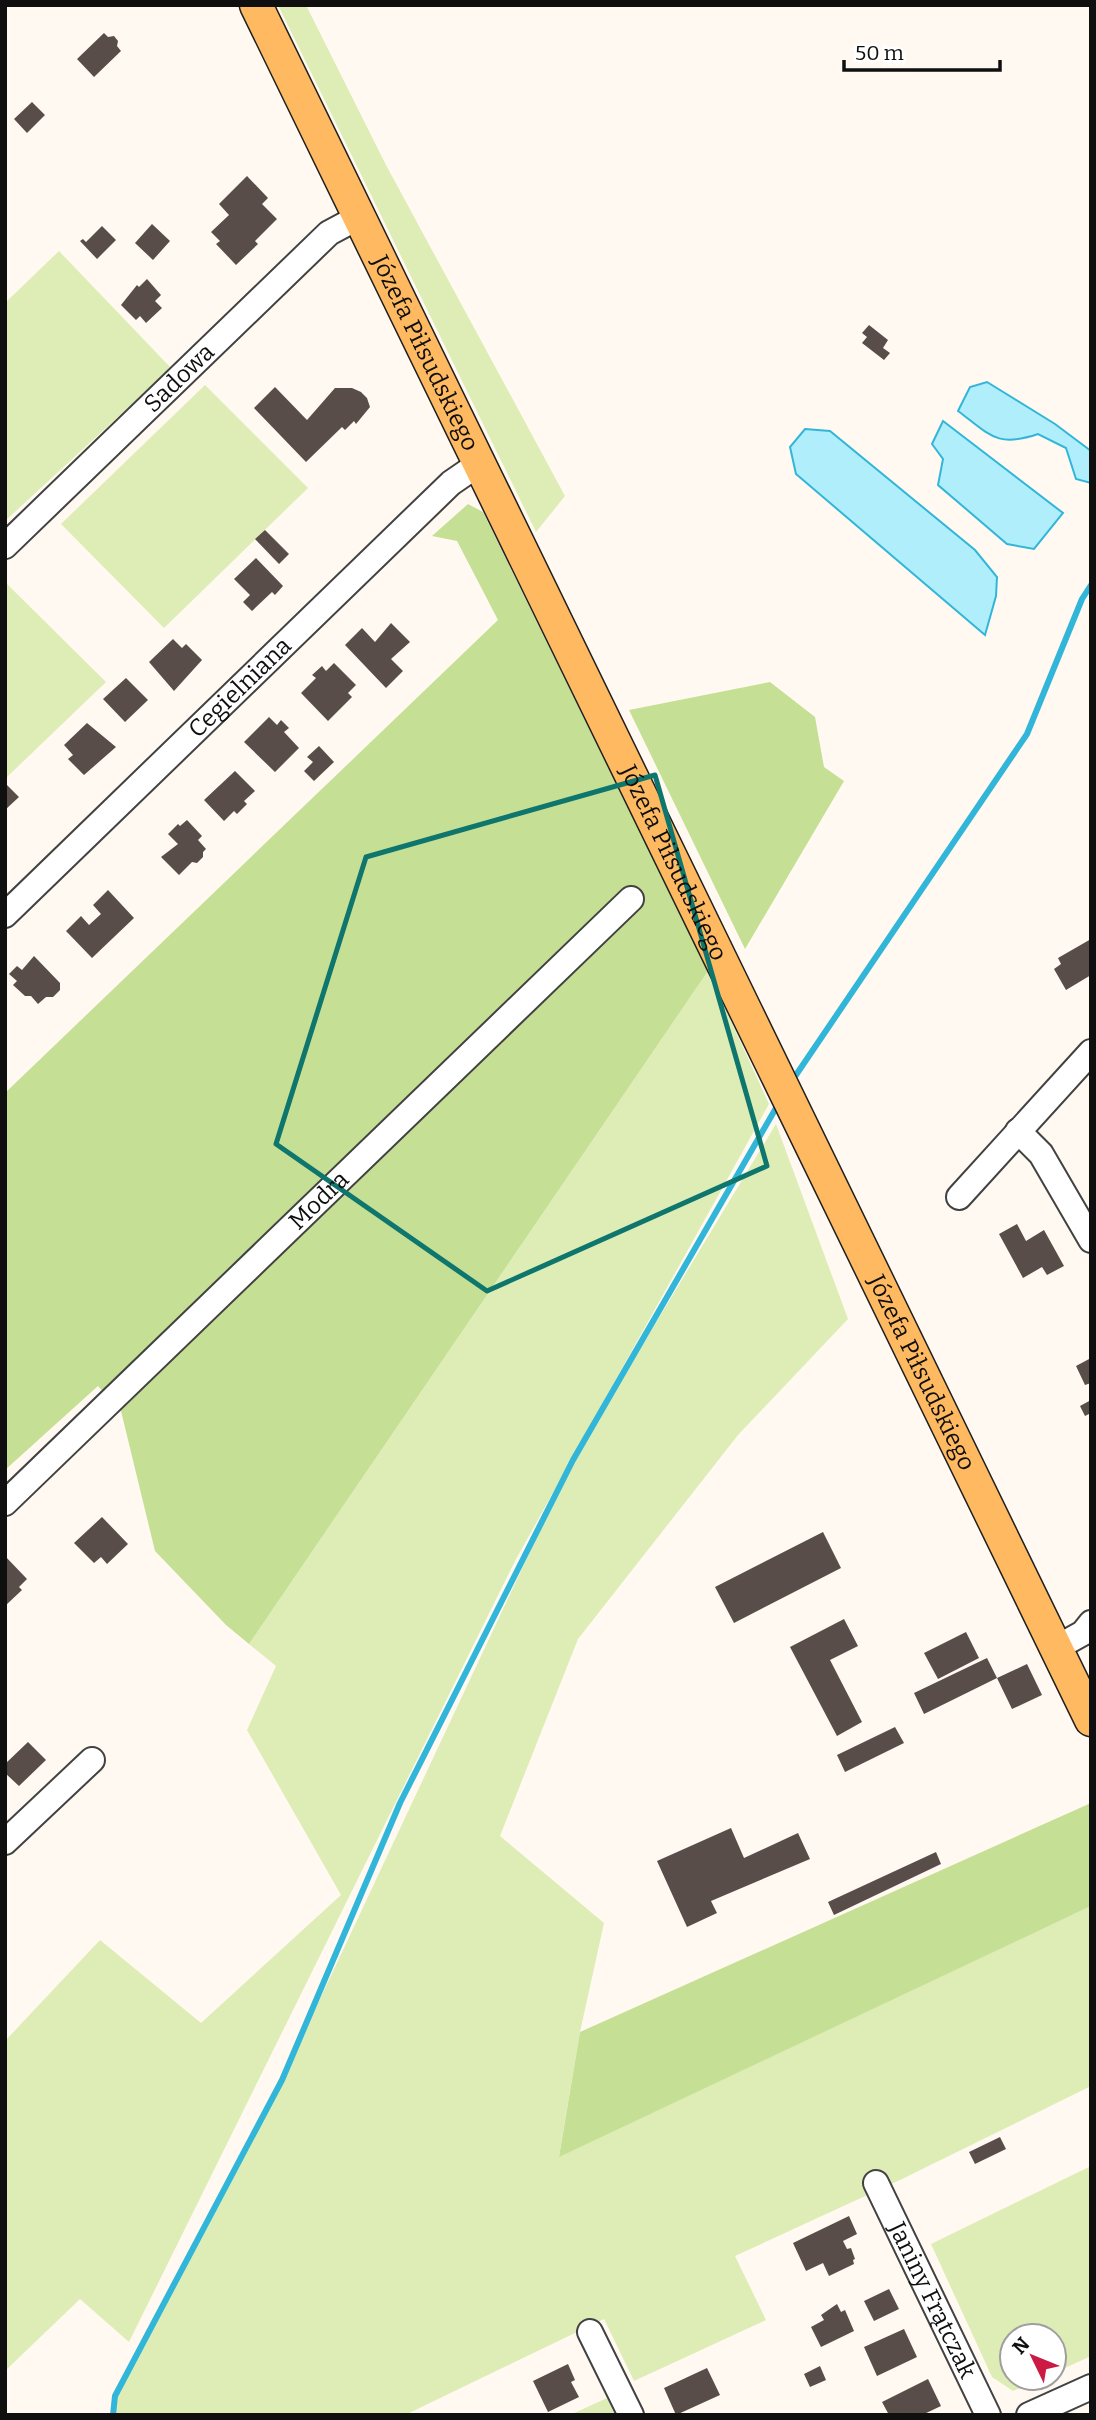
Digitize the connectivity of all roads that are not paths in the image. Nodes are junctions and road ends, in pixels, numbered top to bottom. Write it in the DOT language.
graph roads {
  1 [pos="256,5"];
  2 [pos="359,218"];
  3 [pos="481,467"];
  4 [pos="5,546"];
  5 [pos="631,899"];
  6 [pos="5,915"];
  7 [pos="1091,1052"];
  8 [pos="1018,1131"];
  9 [pos="959,1197"];
  10 [pos="1091,1240"];
  11 [pos="5,1503"];
  12 [pos="1091,1623"];
  13 [pos="1056,1648"];
  14 [pos="1091,1720"];
  15 [pos="92,1760"];
  16 [pos="5,1842"];
  17 [pos="876,2183"];
  18 [pos="590,2332"];
  19 [pos="1091,2387"];
  20 [pos="631,2415"];
  21 [pos="988,2415"];
  22 [pos="1029,2415"];
  1 -- 2 [label="main road, Józefa Piłsudskiego"];
  2 -- 3 [label="main road, Józefa Piłsudskiego"];
  2 -- 4 [label="street, Sadowa"];
  3 -- 6 [label="street, Cegielniana"];
  3 -- 13 [label="main road, Józefa Piłsudskiego"];
  5 -- 11 [label="street, Modra"];
  7 -- 8 [label="street"];
  8 -- 9 [label="street"];
  8 -- 10 [label="street"];
  12 -- 13 [label="street"];
  13 -- 14 [label="main road, Józefa Piłsudskiego"];
  15 -- 16 [label="street"];
  17 -- 21 [label="street, Janiny Frątczak"];
  18 -- 20 [label="street"];
  19 -- 22 [label="street"];
}
